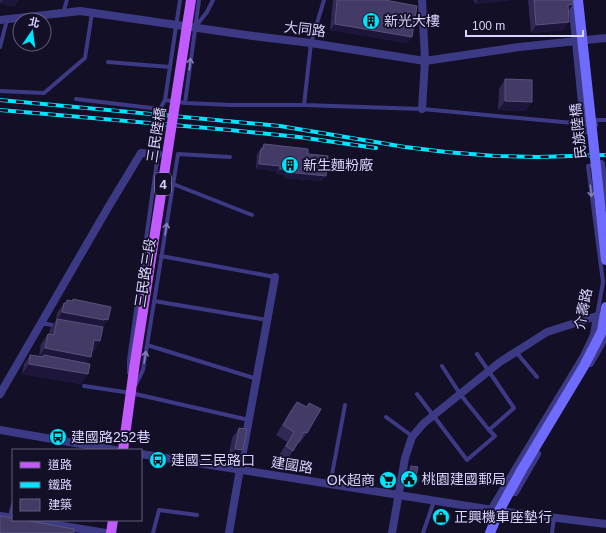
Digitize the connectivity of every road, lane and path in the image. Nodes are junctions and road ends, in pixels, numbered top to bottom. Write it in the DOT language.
graph roads {
  1 [pos="67,0"];
  2 [pos="180,0"];
  3 [pos="191,0"];
  4 [pos="199,0"];
  5 [pos="213,0"];
  6 [pos="324,0"];
  7 [pos="422,0"];
  8 [pos="572,0"];
  9 [pos="578,0"];
  10 [pos="583,0"];
  11 [pos="63,13"];
  12 [pos="92,13"];
  13 [pos="3,20"];
  14 [pos="176,25"];
  15 [pos="195,28"];
  16 [pos="606,38"];
  17 [pos="587,40"];
  18 [pos="577,41"];
  19 [pos="311,42"];
  20 [pos="0,47"];
  21 [pos="425,61"];
  22 [pos="108,62"];
  23 [pos="170,68"];
  24 [pos="0,92"];
  25 [pos="76,99"];
  26 [pos="165,100"];
  27 [pos="186,103"];
  28 [pos="304,105"];
  29 [pos="422,109"];
  30 [pos="595,120"];
  31 [pos="606,120"];
  32 [pos="584,124"];
  33 [pos="158,154"];
  34 [pos="230,158"];
  35 [pos="601,164"];
  36 [pos="155,177"];
  37 [pos="174,183"];
  38 [pos="606,205"];
  39 [pos="252,215"];
  40 [pos="161,256"];
  41 [pos="606,256"];
  42 [pos="603,257"];
  43 [pos="275,277"];
  44 [pos="154,301"];
  45 [pos="606,307"];
  46 [pos="597,316"];
  47 [pos="606,318"];
  48 [pos="268,320"];
  49 [pos="41,323"];
  50 [pos="63,327"];
  51 [pos="606,333"];
  52 [pos="147,345"];
  53 [pos="516,352"];
  54 [pos="477,354"];
  55 [pos="442,366"];
  56 [pos="134,369"];
  57 [pos="489,371"];
  58 [pos="537,377"];
  59 [pos="257,379"];
  60 [pos="84,386"];
  61 [pos="131,393"];
  62 [pos="0,394"];
  63 [pos="417,394"];
  64 [pos="460,394"];
  65 [pos="346,405"];
  66 [pos="432,416"];
  67 [pos="386,417"];
  68 [pos="250,420"];
  69 [pos="0,430"];
  70 [pos="489,430"];
  71 [pos="412,436"];
  72 [pos="109,449"];
  73 [pos="123,449"];
  74 [pos="142,454"];
  75 [pos="239,470"];
  76 [pos="330,485"];
  77 [pos="399,496"];
  78 [pos="434,501"];
  79 [pos="498,511"];
  80 [pos="197,515"];
  81 [pos="0,516"];
  82 [pos="12,518"];
  83 [pos="554,518"];
  84 [pos="40,521"];
  85 [pos="113,521"];
  86 [pos="53,522"];
  87 [pos="606,524"];
  88 [pos="106,533"];
  89 [pos="111,533"];
  90 [pos="153,533"];
  91 [pos="229,533"];
  92 [pos="392,533"];
  93 [pos="423,533"];
  94 [pos="490,533"];
  95 [pos="552,533"];
  1 -- 11 [label="lane"];
  2 -- 14 [label="lane"];
  3 -- 56 [label="main road, 三民陸橋 / 4, bridge"];
  4 -- 15 [label="lane"];
  5 -- 15 [label="lane"];
  6 -- 19 [label="lane"];
  7 -- 21 [label="street"];
  8 -- 18 [label="street"];
  9 -- 42 [label="street, 民族陸橋, bridge"];
  10 -- 17 [label="street"];
  11 -- 12 [label="street, 大同路"];
  11 -- 13 [label="street, 大同路"];
  12 -- 14 [label="street, 大同路"];
  12 -- 24 [label="lane"];
  13 -- 20 [label="lane"];
  14 -- 15 [label="street, 大同路"];
  14 -- 23 [label="lane"];
  15 -- 19 [label="street, 大同路"];
  27 -- 15 [label="lane, one-way"];
  16 -- 17 [label="street, 大同路"];
  17 -- 18 [label="street, 大同路"];
  17 -- 30 [label="street"];
  18 -- 21 [label="street, 大同路"];
  18 -- 32 [label="street"];
  19 -- 21 [label="street, 大同路"];
  19 -- 28 [label="lane"];
  21 -- 29 [label="street"];
  22 -- 23 [label="lane"];
  23 -- 26 [label="lane"];
  25 -- 26 [label="lane"];
  26 -- 27 [label="lane"];
  27 -- 28 [label="lane"];
  28 -- 29 [label="lane"];
  29 -- 32 [label="lane"];
  30 -- 31 [label="lane"];
  30 -- 32 [label="lane"];
  33 -- 36 [label="lane, 三民路三段"];
  33 -- 49 [label="street"];
  34 -- 37 [label="lane, 三民路三段"];
  35 -- 38 [label="street, 介壽路"];
  35 -- 42 [label="lane, 介壽路, one-way"];
  36 -- 37 [label="lane"];
  36 -- 61 [label="lane, 三民路三段"];
  37 -- 39 [label="lane"];
  40 -- 37 [label="lane, 三民路三段, one-way"];
  40 -- 43 [label="lane"];
  40 -- 44 [label="lane, 三民路三段"];
  41 -- 42 [label="lane"];
  42 -- 46 [label="lane, 介壽路"];
  43 -- 48 [label="street"];
  44 -- 48 [label="lane"];
  44 -- 52 [label="lane, 三民路三段"];
  45 -- 79 [label="street, 介壽路, bridge"];
  46 -- 47 [label="street"];
  46 -- 53 [label="street"];
  46 -- 79 [label="street, 介壽路"];
  48 -- 59 [label="street"];
  49 -- 50 [label="lane"];
  49 -- 62 [label="street"];
  51 -- 79 [label="street, 介壽路"];
  52 -- 59 [label="lane"];
  61 -- 52 [label="lane, 三民路三段, one-way"];
  53 -- 57 [label="street"];
  53 -- 58 [label="lane"];
  54 -- 57 [label="lane"];
  55 -- 64 [label="lane"];
  56 -- 61 [label="main road, 三民路三段 / 4"];
  57 -- 64 [label="street"];
  57 -- 70 [label="lane"];
  59 -- 68 [label="street"];
  60 -- 61 [label="lane"];
  61 -- 68 [label="lane"];
  61 -- 73 [label="main road, 三民路三段 / 4"];
  63 -- 66 [label="lane"];
  64 -- 66 [label="street"];
  64 -- 70 [label="lane"];
  65 -- 76 [label="lane"];
  66 -- 70 [label="lane"];
  66 -- 71 [label="street"];
  67 -- 71 [label="lane"];
  68 -- 75 [label="street"];
  69 -- 72 [label="street"];
  71 -- 77 [label="street"];
  74 -- 75 [label="street, 建國路"];
  75 -- 76 [label="street, 建國路"];
  75 -- 91 [label="street"];
  76 -- 77 [label="street, 建國路"];
  77 -- 78 [label="street, 建國路"];
  77 -- 92 [label="street"];
  78 -- 79 [label="street, 建國路"];
  78 -- 93 [label="lane"];
  79 -- 83 [label="street, 建國路"];
  79 -- 94 [label="street, 介壽路"];
  80 -- 90 [label="lane"];
  81 -- 82 [label="street"];
  83 -- 87 [label="street, 建國路"];
  83 -- 95 [label="lane"];
  84 -- 86 [label="street"];
  85 -- 89 [label="main road"];
  86 -- 88 [label="street"];
}
